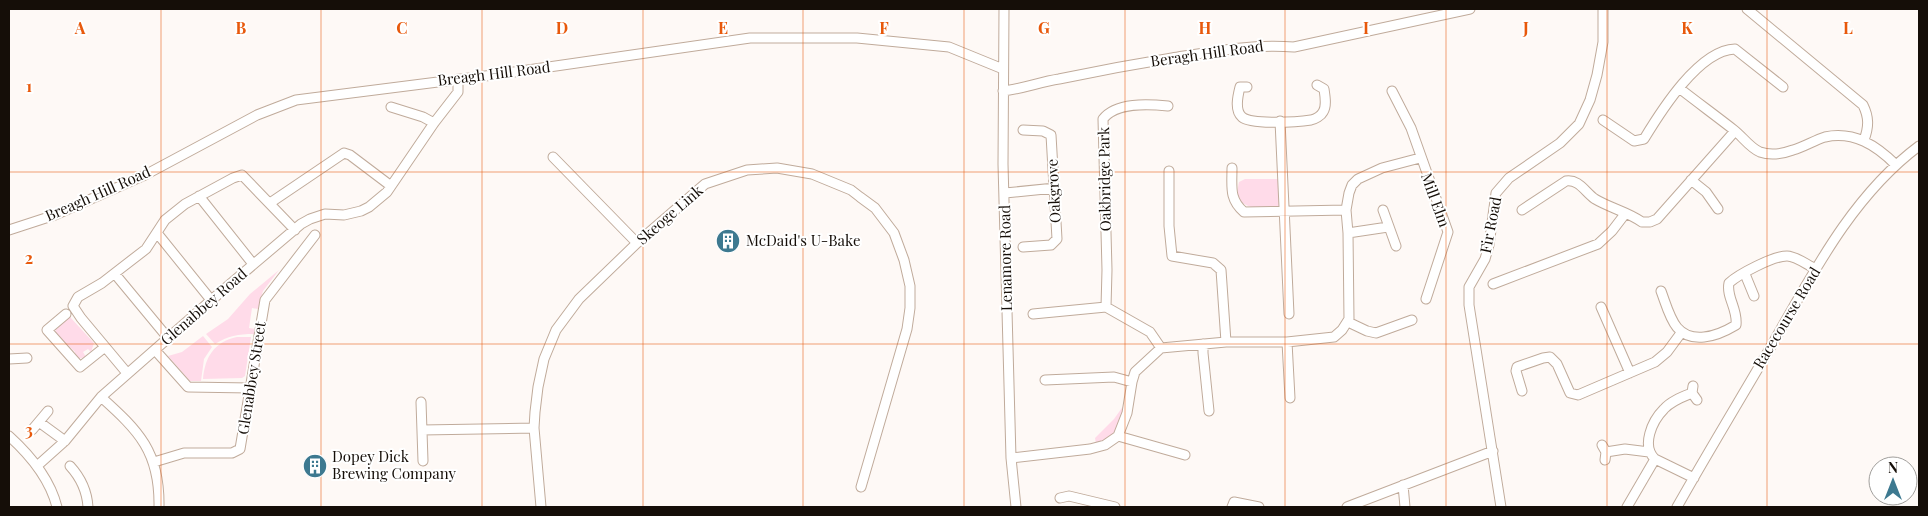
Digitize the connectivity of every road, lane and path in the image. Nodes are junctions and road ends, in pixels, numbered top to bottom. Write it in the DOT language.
graph roads {
  1 [pos="1004,9"];
  2 [pos="1470,9"];
  3 [pos="1603,9"];
  4 [pos="1747,9"];
  5 [pos="1003,69"];
  6 [pos="458,79"];
  7 [pos="1317,85"];
  8 [pos="1247,87"];
  9 [pos="1783,87"];
  10 [pos="1679,88"];
  11 [pos="1003,91"];
  12 [pos="1392,91"];
  13 [pos="1168,106"];
  14 [pos="391,107"];
  15 [pos="1603,120"];
  16 [pos="1280,121"];
  17 [pos="434,123"];
  18 [pos="1023,130"];
  19 [pos="1735,131"];
  20 [pos="1864,140"];
  21 [pos="1919,146"];
  22 [pos="552,157"];
  23 [pos="1420,158"];
  24 [pos="1896,165"];
  25 [pos="1232,168"];
  26 [pos="1169,171"];
  27 [pos="1691,180"];
  28 [pos="391,186"];
  29 [pos="1054,188"];
  30 [pos="1005,193"];
  31 [pos="199,196"];
  32 [pos="270,203"];
  33 [pos="1718,209"];
  34 [pos="1346,210"];
  35 [pos="1383,210"];
  36 [pos="1522,210"];
  37 [pos="1284,211"];
  38 [pos="1625,214"];
  39 [pos="1388,227"];
  40 [pos="9,230"];
  41 [pos="295,230"];
  42 [pos="157,233"];
  43 [pos="1348,233"];
  44 [pos="315,234"];
  45 [pos="637,243"];
  46 [pos="1396,246"];
  47 [pos="1023,247"];
  48 [pos="253,264"];
  49 [pos="1816,269"];
  50 [pos="115,274"];
  51 [pos="1745,274"];
  52 [pos="1494,284"];
  53 [pos="1661,292"];
  54 [pos="1754,296"];
  55 [pos="1426,299"];
  56 [pos="211,300"];
  57 [pos="1106,307"];
  58 [pos="1601,307"];
  59 [pos="66,314"];
  60 [pos="1033,314"];
  61 [pos="1289,314"];
  62 [pos="1412,320"];
  63 [pos="1348,322"];
  64 [pos="1681,333"];
  65 [pos="168,338"];
  66 [pos="1226,342"];
  67 [pos="1287,342"];
  68 [pos="1203,344"];
  69 [pos="105,347"];
  70 [pos="1161,348"];
  71 [pos="155,350"];
  72 [pos="9,358"];
  73 [pos="27,358"];
  74 [pos="127,373"];
  75 [pos="1630,373"];
  76 [pos="1045,380"];
  77 [pos="1132,382"];
  78 [pos="250,388"];
  79 [pos="1522,391"];
  80 [pos="1694,393"];
  81 [pos="101,397"];
  82 [pos="1290,398"];
  83 [pos="421,402"];
  84 [pos="48,411"];
  85 [pos="1210,411"];
  86 [pos="39,422"];
  87 [pos="534,428"];
  88 [pos="32,430"];
  89 [pos="422,430"];
  90 [pos="1118,436"];
  91 [pos="9,437"];
  92 [pos="65,441"];
  93 [pos="1492,451"];
  94 [pos="1604,452"];
  95 [pos="1185,454"];
  96 [pos="1652,456"];
  97 [pos="1012,458"];
  98 [pos="423,461"];
  99 [pos="154,462"];
  100 [pos="37,466"];
  101 [pos="70,466"];
  102 [pos="1694,478"];
  103 [pos="1403,485"];
  104 [pos="861,486"];
  105 [pos="1060,498"];
  106 [pos="57,507"];
  107 [pos="88,507"];
  108 [pos="159,507"];
  109 [pos="541,507"];
  110 [pos="1016,507"];
  111 [pos="1115,507"];
  112 [pos="1232,507"];
  113 [pos="1259,507"];
  114 [pos="1347,507"];
  115 [pos="1406,507"];
  116 [pos="1501,507"];
  117 [pos="1627,507"];
  118 [pos="1677,507"];
  1 -- 5 [label="street, Lenamore Road"];
  2 -- 11 [label="street, Beragh Hill Road"];
  3 -- 93 [label="street, Fir Road"];
  4 -- 20 [label="street"];
  5 -- 6 [label="street, Breagh Hill Road"];
  5 -- 11 [label="street, Lenamore Road"];
  6 -- 17 [label="street, Glenabbey Road"];
  6 -- 40 [label="street, Breagh Hill Road"];
  7 -- 16 [label="street"];
  8 -- 16 [label="street"];
  9 -- 10 [label="street"];
  10 -- 15 [label="street"];
  10 -- 19 [label="street"];
  11 -- 30 [label="street, Lenamore Road"];
  12 -- 23 [label="street, Mill Elm"];
  13 -- 57 [label="street, Oakbridge Park"];
  14 -- 17 [label="street"];
  16 -- 37 [label="street"];
  17 -- 28 [label="street, Glenabbey Road"];
  18 -- 29 [label="street, Oakgrove"];
  19 -- 20 [label="street"];
  19 -- 27 [label="street"];
  20 -- 24 [label="street"];
  21 -- 24 [label="street, Racecourse Road"];
  22 -- 45 [label="street"];
  23 -- 34 [label="street, Mill Elm"];
  23 -- 55 [label="street, Mill Elm"];
  24 -- 49 [label="street, Racecourse Road"];
  25 -- 37 [label="street"];
  26 -- 66 [label="street"];
  27 -- 33 [label="street"];
  27 -- 38 [label="street"];
  28 -- 32 [label="street"];
  28 -- 41 [label="street, Glenabbey Road"];
  29 -- 30 [label="street"];
  29 -- 47 [label="street, Oakgrove"];
  30 -- 97 [label="street, Lenamore Road"];
  31 -- 32 [label="street"];
  31 -- 42 [label="street"];
  31 -- 48 [label="street"];
  32 -- 41 [label="street"];
  34 -- 37 [label="street"];
  34 -- 43 [label="street, Mill Elm"];
  35 -- 39 [label="street"];
  36 -- 38 [label="street"];
  37 -- 61 [label="street"];
  38 -- 52 [label="street"];
  39 -- 43 [label="street"];
  39 -- 46 [label="street"];
  41 -- 48 [label="street, Glenabbey Road"];
  42 -- 50 [label="street"];
  42 -- 56 [label="street"];
  43 -- 63 [label="street, Mill Elm"];
  44 -- 78 [label="street, Glenabbey Street"];
  45 -- 87 [label="street, Skeoge Link"];
  45 -- 104 [label="street, Skeoge Link"];
  48 -- 56 [label="street, Glenabbey Road"];
  49 -- 51 [label="street"];
  49 -- 102 [label="street, Racecourse Road"];
  50 -- 65 [label="street"];
  50 -- 69 [label="street"];
  51 -- 54 [label="street"];
  51 -- 64 [label="street"];
  53 -- 64 [label="street"];
  56 -- 65 [label="street, Glenabbey Road"];
  57 -- 60 [label="street"];
  57 -- 70 [label="street"];
  58 -- 75 [label="street"];
  59 -- 69 [label="street"];
  62 -- 63 [label="street"];
  63 -- 67 [label="street"];
  64 -- 75 [label="street"];
  65 -- 71 [label="street, Glenabbey Road"];
  66 -- 67 [label="street"];
  66 -- 68 [label="street"];
  67 -- 82 [label="street"];
  68 -- 70 [label="street"];
  68 -- 85 [label="street"];
  69 -- 74 [label="street"];
  70 -- 77 [label="street"];
  71 -- 74 [label="street, Glenabbey Road"];
  71 -- 78 [label="street"];
  72 -- 73 [label="street"];
  74 -- 81 [label="street, Glenabbey Road"];
  75 -- 79 [label="street"];
  76 -- 77 [label="street"];
  77 -- 90 [label="street"];
  78 -- 99 [label="street, Glenabbey Street"];
  80 -- 96 [label="street"];
  81 -- 92 [label="street, Glenabbey Road"];
  81 -- 99 [label="street"];
  83 -- 89 [label="street"];
  84 -- 86 [label="street"];
  86 -- 88 [label="street"];
  86 -- 92 [label="street"];
  87 -- 89 [label="street"];
  87 -- 109 [label="street, Skeoge Link"];
  89 -- 98 [label="street"];
  90 -- 95 [label="street"];
  90 -- 97 [label="street"];
  91 -- 100 [label="street"];
  92 -- 100 [label="street, Glenabbey Road"];
  93 -- 103 [label="street"];
  93 -- 116 [label="street, Fir Road"];
  94 -- 96 [label="street"];
  96 -- 102 [label="street"];
  96 -- 117 [label="street"];
  97 -- 110 [label="street, Lenamore Road"];
  99 -- 108 [label="street"];
  100 -- 106 [label="street"];
  101 -- 107 [label="street"];
  102 -- 118 [label="street, Racecourse Road"];
  103 -- 114 [label="street"];
  103 -- 115 [label="street"];
  105 -- 111 [label="street"];
  112 -- 113 [label="street"];
}
